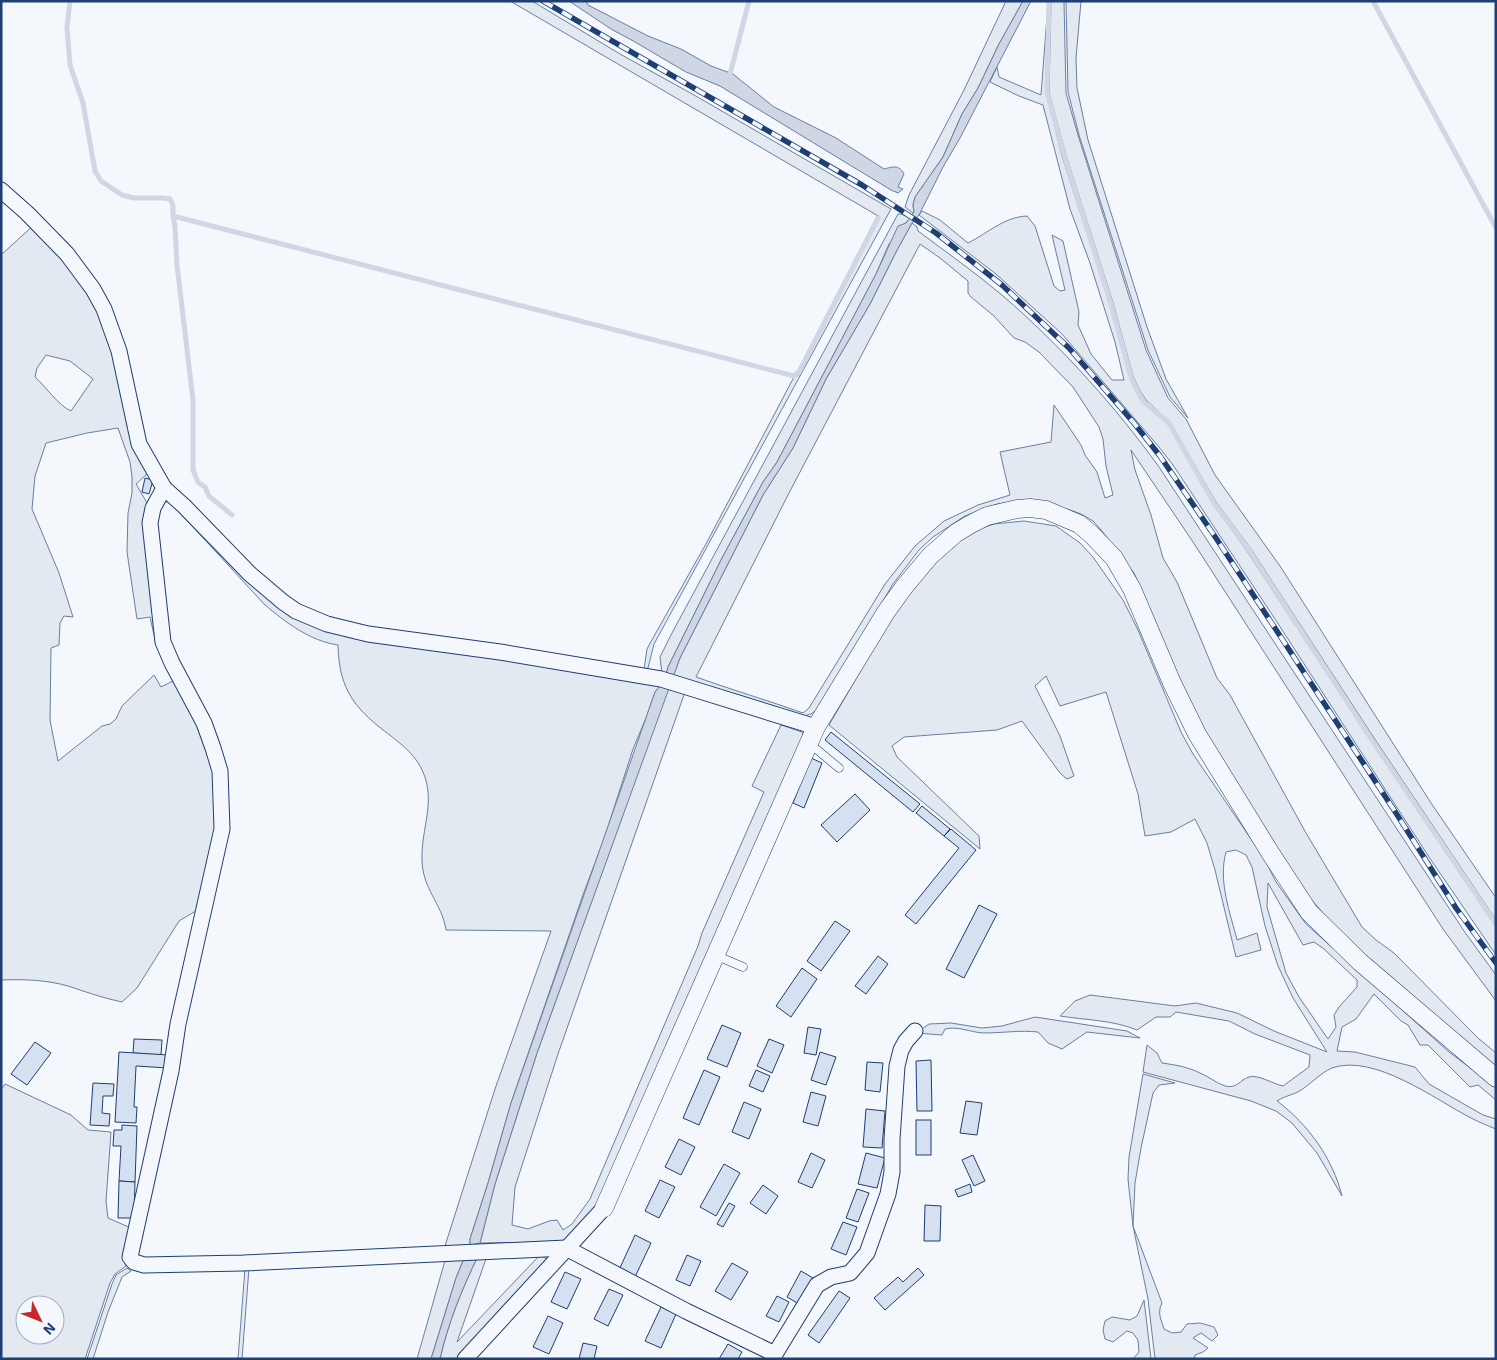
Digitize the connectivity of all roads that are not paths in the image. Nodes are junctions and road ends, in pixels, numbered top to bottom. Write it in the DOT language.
graph roads {
  1 [pos="1,190"];
  2 [pos="164,488"];
  3 [pos="812,735"];
  4 [pos="839,768"];
  5 [pos="715,955"];
  6 [pos="743,967"];
  7 [pos="915,1031"];
  8 [pos="1496,1078"];
  9 [pos="604,1208"];
  10 [pos="566,1248"];
  11 [pos="774,1356"];
  12 [pos="465,1359"];
  1 -- 2 [label="street"];
  2 -- 3 [label="street"];
  2 -- 10 [label="street"];
  3 -- 4 [label="lane"];
  3 -- 5 [label="street"];
  3 -- 8 [label="street"];
  5 -- 6 [label="lane"];
  5 -- 9 [label="street"];
  7 -- 11 [label="street"];
  9 -- 10 [label="street"];
  10 -- 11 [label="street"];
  10 -- 12 [label="street"];
}
